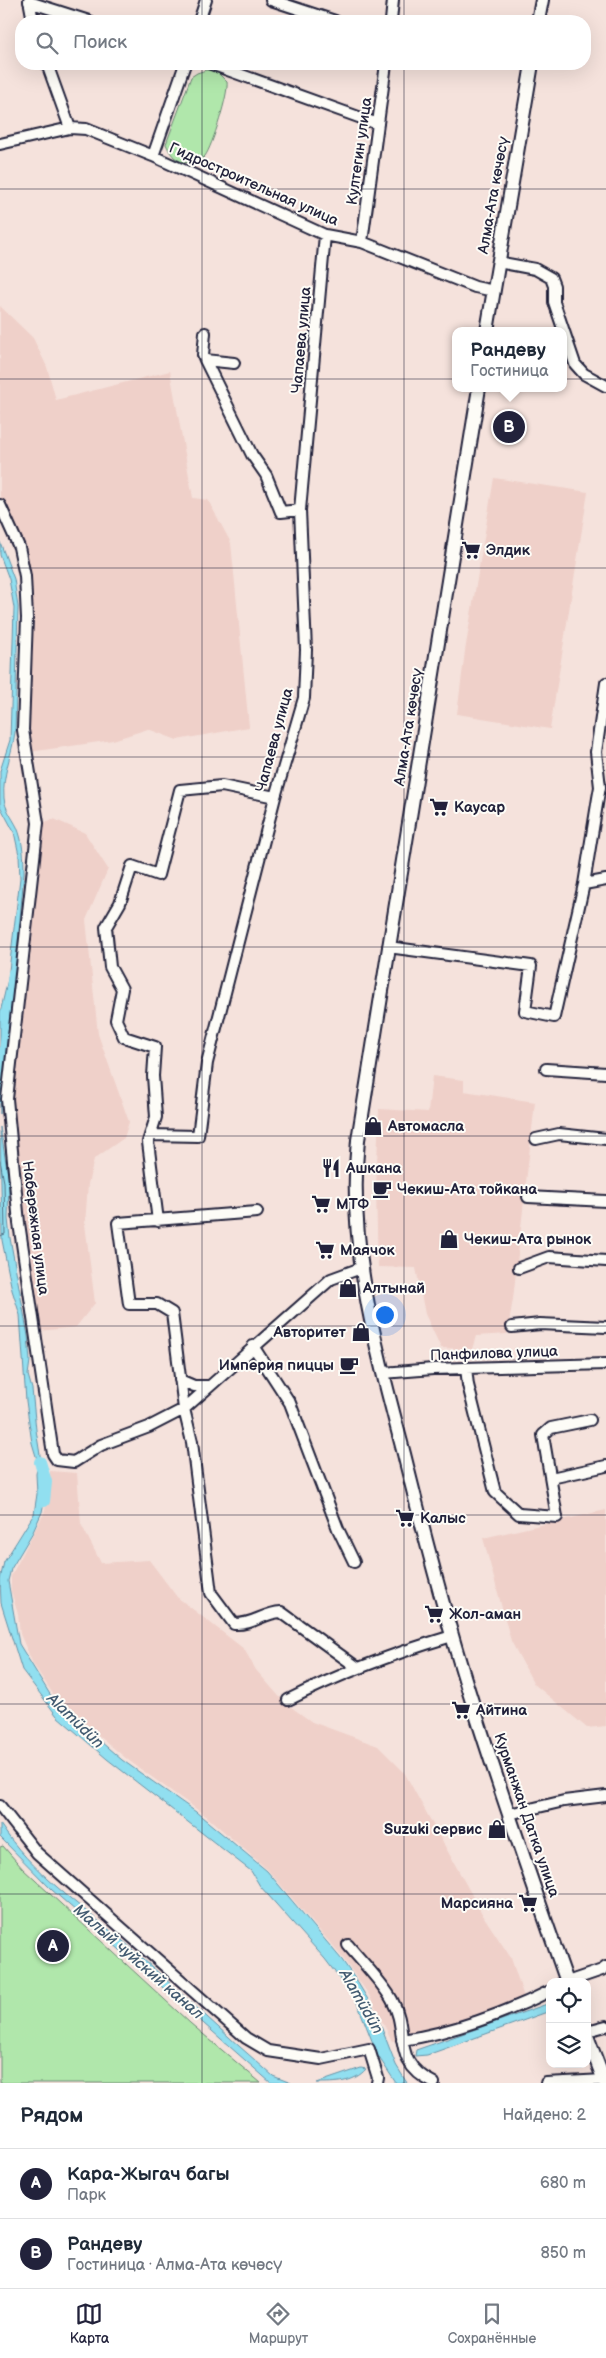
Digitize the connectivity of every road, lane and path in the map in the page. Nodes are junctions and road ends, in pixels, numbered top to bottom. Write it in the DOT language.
graph roads {
  1 [pos="206,0"];
  2 [pos="271,0"];
  3 [pos="393,0"];
  4 [pos="542,0"];
  5 [pos="29,1"];
  6 [pos="32,15"];
  7 [pos="71,15"];
  8 [pos="201,15"];
  9 [pos="317,15"];
  10 [pos="392,15"];
  11 [pos="539,15"];
  12 [pos="49,70"];
  13 [pos="182,70"];
  14 [pos="228,70"];
  15 [pos="385,70"];
  16 [pos="531,70"];
  17 [pos="378,124"];
  18 [pos="70,128"];
  19 [pos="0,144"];
  20 [pos="153,156"];
  21 [pos="325,235"];
  22 [pos="362,242"];
  23 [pos="498,262"];
  24 [pos="494,291"];
  25 [pos="489,327"];
  26 [pos="562,327"];
  27 [pos="205,333"];
  28 [pos="567,340"];
  29 [pos="205,360"];
  30 [pos="234,363"];
  31 [pos="606,386"];
  32 [pos="477,392"];
  33 [pos="0,505"];
  34 [pos="300,510"];
  35 [pos="605,690"];
  36 [pos="274,797"];
  37 [pos="601,815"];
  38 [pos="606,880"];
  39 [pos="584,884"];
  40 [pos="388,947"];
  41 [pos="546,1069"];
  42 [pos="369,1071"];
  43 [pos="606,1073"];
  44 [pos="150,1135"];
  45 [pos="536,1139"];
  46 [pos="606,1139"];
  47 [pos="528,1197"];
  48 [pos="606,1201"];
  49 [pos="257,1212"];
  50 [pos="158,1221"];
  51 [pos="606,1260"];
  52 [pos="361,1268"];
  53 [pos="519,1268"];
  54 [pos="512,1326"];
  55 [pos="606,1328"];
  56 [pos="253,1346"];
  57 [pos="606,1364"];
  58 [pos="466,1368"];
  59 [pos="383,1374"];
  60 [pos="180,1380"];
  61 [pos="210,1386"];
  62 [pos="184,1409"];
  63 [pos="590,1420"];
  64 [pos="606,1466"];
  65 [pos="551,1478"];
  66 [pos="354,1562"];
  67 [pos="452,1636"];
  68 [pos="358,1668"];
  69 [pos="288,1700"];
  70 [pos="606,1796"];
  71 [pos="0,1806"];
  72 [pos="509,1814"];
  73 [pos="348,1945"];
  74 [pos="606,1967"];
  75 [pos="566,1978"];
  76 [pos="579,1978"];
  77 [pos="546,1993"];
  78 [pos="606,2026"];
  79 [pos="591,2031"];
  80 [pos="403,2045"];
  81 [pos="591,2047"];
  82 [pos="604,2081"];
  83 [pos="377,2083"];
  84 [pos="434,2083"];
  85 [pos="546,2083"];
  1 -- 8 [label="street"];
  2 -- 9 [label="street"];
  3 -- 10 [label="street"];
  4 -- 11 [label="main road"];
  5 -- 6 [label="street"];
  5 -- 7 [label="street"];
  12 -- 18 [label="street"];
  13 -- 20 [label="street"];
  14 -- 17 [label="street"];
  15 -- 17 [label="street, Култегин улица"];
  16 -- 23 [label="main road, Алма-Ата көчөсү"];
  17 -- 22 [label="street, Култегин улица"];
  18 -- 19 [label="street, Гидростроительная улица"];
  18 -- 20 [label="street, Гидростроительная улица"];
  20 -- 21 [label="street, Гидростроительная улица"];
  21 -- 22 [label="street, Гидростроительная улица"];
  21 -- 34 [label="street, Чапаева улица"];
  22 -- 24 [label="street, Гидростроительная улица"];
  23 -- 24 [label="main road, Алма-Ата көчөсү"];
  23 -- 26 [label="street"];
  24 -- 25 [label="main road, Алма-Ата көчөсү"];
  27 -- 29 [label="street"];
  28 -- 31 [label="street"];
  29 -- 30 [label="street"];
  29 -- 34 [label="street"];
  32 -- 40 [label="main road, Алма-Ата көчөсү"];
  33 -- 62 [label="street, Набережная улица"];
  34 -- 36 [label="street, Чапаева улица"];
  35 -- 37 [label="street"];
  36 -- 44 [label="street, Чапаева улица"];
  36 -- 44 [label="street"];
  37 -- 39 [label="street"];
  38 -- 39 [label="street"];
  39 -- 40 [label="street"];
  40 -- 42 [label="main road, Алма-Ата көчөсү"];
  41 -- 43 [label="street"];
  42 -- 52 [label="main road, Курманжан Датка улица"];
  44 -- 50 [label="street"];
  45 -- 46 [label="street"];
  47 -- 48 [label="street"];
  49 -- 50 [label="street"];
  50 -- 60 [label="street"];
  51 -- 53 [label="street"];
  52 -- 56 [label="street, Набережная улица"];
  52 -- 59 [label="main road, Курманжан Датка улица"];
  54 -- 55 [label="street"];
  56 -- 61 [label="street, Набережная улица"];
  56 -- 66 [label="street"];
  57 -- 58 [label="street, Панфилова улица"];
  58 -- 59 [label="street, Панфилова улица"];
  58 -- 65 [label="street"];
  59 -- 67 [label="main road, Курманжан Датка улица"];
  60 -- 61 [label="street"];
  60 -- 62 [label="street"];
  61 -- 62 [label="street, Набережная улица"];
  62 -- 68 [label="street"];
  63 -- 65 [label="street"];
  64 -- 65 [label="street"];
  67 -- 68 [label="street"];
  67 -- 72 [label="main road, Курманжан Датка улица"];
  68 -- 69 [label="street"];
  70 -- 72 [label="street"];
  71 -- 83 [label="street"];
  72 -- 75 [label="main road, Курманжан Датка улица"];
  73 -- 80 [label="street"];
  74 -- 76 [label="street"];
  77 -- 80 [label="street"];
  78 -- 79 [label="street"];
  80 -- 84 [label="street"];
  81 -- 82 [label="main road"];
  82 -- 85 [label="street"];
}
